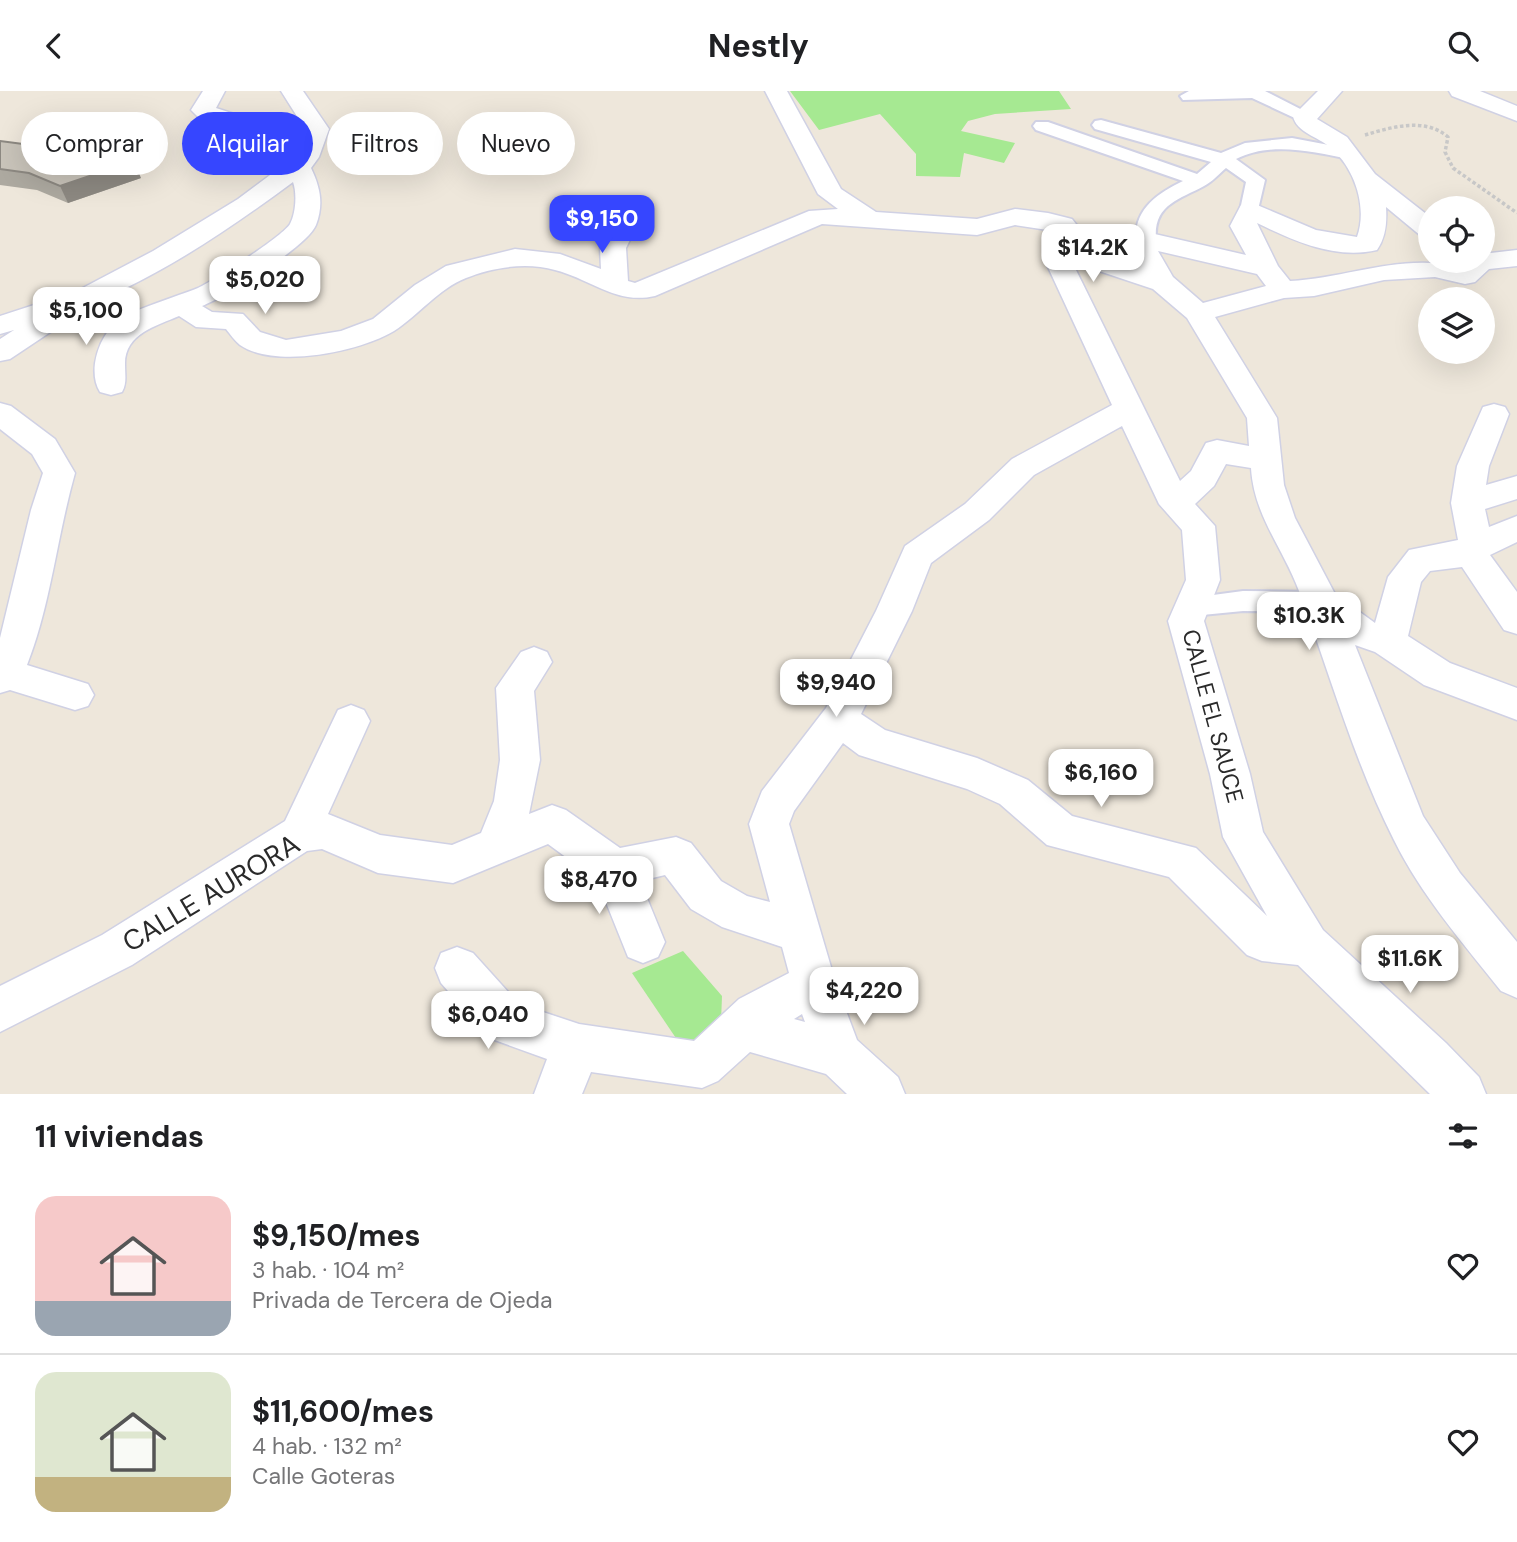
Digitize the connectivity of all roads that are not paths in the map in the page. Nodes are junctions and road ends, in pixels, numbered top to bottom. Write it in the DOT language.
graph roads {
  1 [pos="214,91"];
  2 [pos="292,91"];
  3 [pos="1331,91"];
  4 [pos="1460,91"];
  5 [pos="750,93"];
  6 [pos="1189,96"];
  7 [pos="780,98"];
  8 [pos="206,112"];
  9 [pos="306,112"];
  10 [pos="1517,114"];
  11 [pos="1306,115"];
  12 [pos="1101,125"];
  13 [pos="1042,126"];
  14 [pos="1345,149"];
  15 [pos="1221,161"];
  16 [pos="284,175"];
  17 [pos="305,175"];
  18 [pos="1367,180"];
  19 [pos="1200,181"];
  20 [pos="1250,210"];
  21 [pos="870,219"];
  22 [pos="1418,220"];
  23 [pos="626,221"];
  24 [pos="1146,240"];
  25 [pos="1078,244"];
  26 [pos="1517,258"];
  27 [pos="1495,260"];
  28 [pos="1266,268"];
  29 [pos="1418,271"];
  30 [pos="1163,283"];
  31 [pos="615,286"];
  32 [pos="1283,290"];
  33 [pos="87,297"];
  34 [pos="181,304"];
  35 [pos="1198,313"];
  36 [pos="0,324"];
  37 [pos="0,352"];
  38 [pos="111,385"];
  39 [pos="1130,409"];
  40 [pos="0,413"];
  41 [pos="1494,414"];
  42 [pos="1265,460"];
  43 [pos="1517,487"];
  44 [pos="1467,503"];
  45 [pos="1175,504"];
  46 [pos="1517,528"];
  47 [pos="1472,549"];
  48 [pos="1321,602"];
  49 [pos="1192,606"];
  50 [pos="1517,620"];
  51 [pos="1388,642"];
  52 [pos="534,662"];
  53 [pos="3,676"];
  54 [pos="75,695"];
  55 [pos="1517,704"];
  56 [pos="839,719"];
  57 [pos="351,721"];
  58 [pos="873,743"];
  59 [pos="811,755"];
  60 [pos="299,835"];
  61 [pos="496,847"];
  62 [pos="613,867"];
  63 [pos="798,931"];
  64 [pos="643,942"];
  65 [pos="1308,945"];
  66 [pos="457,968"];
  67 [pos="1517,975"];
  68 [pos="814,984"];
  69 [pos="0,1010"];
  70 [pos="744,1027"];
  71 [pos="579,1047"];
  72 [pos="839,1055"];
  73 [pos="558,1094"];
  74 [pos="881,1094"];
  75 [pos="1462,1094"];
  1 -- 8 [label="street"];
  2 -- 9 [label="street"];
  3 -- 11 [label="street"];
  4 -- 10 [label="street"];
  5 -- 7 [label="street"];
  6 -- 11 [label="street"];
  7 -- 21 [label="street"];
  11 -- 14 [label="street"];
  12 -- 15 [label="street"];
  13 -- 19 [label="street"];
  14 -- 15 [label="street"];
  14 -- 18 [label="street"];
  15 -- 19 [label="street"];
  15 -- 20 [label="street"];
  16 -- 33 [label="street"];
  17 -- 34 [label="street"];
  18 -- 20 [label="street"];
  18 -- 22 [label="street"];
  19 -- 24 [label="street"];
  20 -- 28 [label="street"];
  21 -- 25 [label="street"];
  21 -- 31 [label="street"];
  23 -- 31 [label="street"];
  24 -- 28 [label="street"];
  24 -- 30 [label="street"];
  25 -- 30 [label="street"];
  25 -- 39 [label="street, CALLE EL SAUCE"];
  26 -- 27 [label="street"];
  28 -- 32 [label="street"];
  29 -- 32 [label="street"];
  30 -- 35 [label="street"];
  31 -- 34 [label="street"];
  32 -- 35 [label="street"];
  33 -- 36 [label="street"];
  33 -- 37 [label="street"];
  34 -- 38 [label="street"];
  35 -- 42 [label="street"];
  39 -- 45 [label="street, CALLE EL SAUCE"];
  39 -- 56 [label="street"];
  40 -- 53 [label="street"];
  41 -- 44 [label="street"];
  42 -- 45 [label="street"];
  42 -- 48 [label="street"];
  43 -- 44 [label="street"];
  44 -- 47 [label="street"];
  45 -- 49 [label="street, CALLE EL SAUCE"];
  46 -- 47 [label="street"];
  47 -- 50 [label="street"];
  47 -- 51 [label="street"];
  48 -- 49 [label="street"];
  48 -- 51 [label="street"];
  48 -- 67 [label="street"];
  49 -- 65 [label="street, CALLE EL SAUCE"];
  51 -- 55 [label="street"];
  52 -- 61 [label="street"];
  53 -- 54 [label="street"];
  56 -- 58 [label="street"];
  56 -- 59 [label="street"];
  57 -- 60 [label="street"];
  58 -- 59 [label="street"];
  58 -- 65 [label="street"];
  59 -- 63 [label="street"];
  60 -- 61 [label="street, CALLE AURORA"];
  60 -- 69 [label="street, CALLE AURORA"];
  61 -- 62 [label="street, CALLE AURORA"];
  62 -- 63 [label="street"];
  62 -- 64 [label="street"];
  63 -- 68 [label="street"];
  65 -- 75 [label="street, CALLE EL SAUCE"];
  66 -- 71 [label="street"];
  68 -- 70 [label="street"];
  68 -- 72 [label="street"];
  70 -- 71 [label="street"];
  70 -- 72 [label="street"];
  71 -- 73 [label="street"];
  72 -- 74 [label="street"];
}
